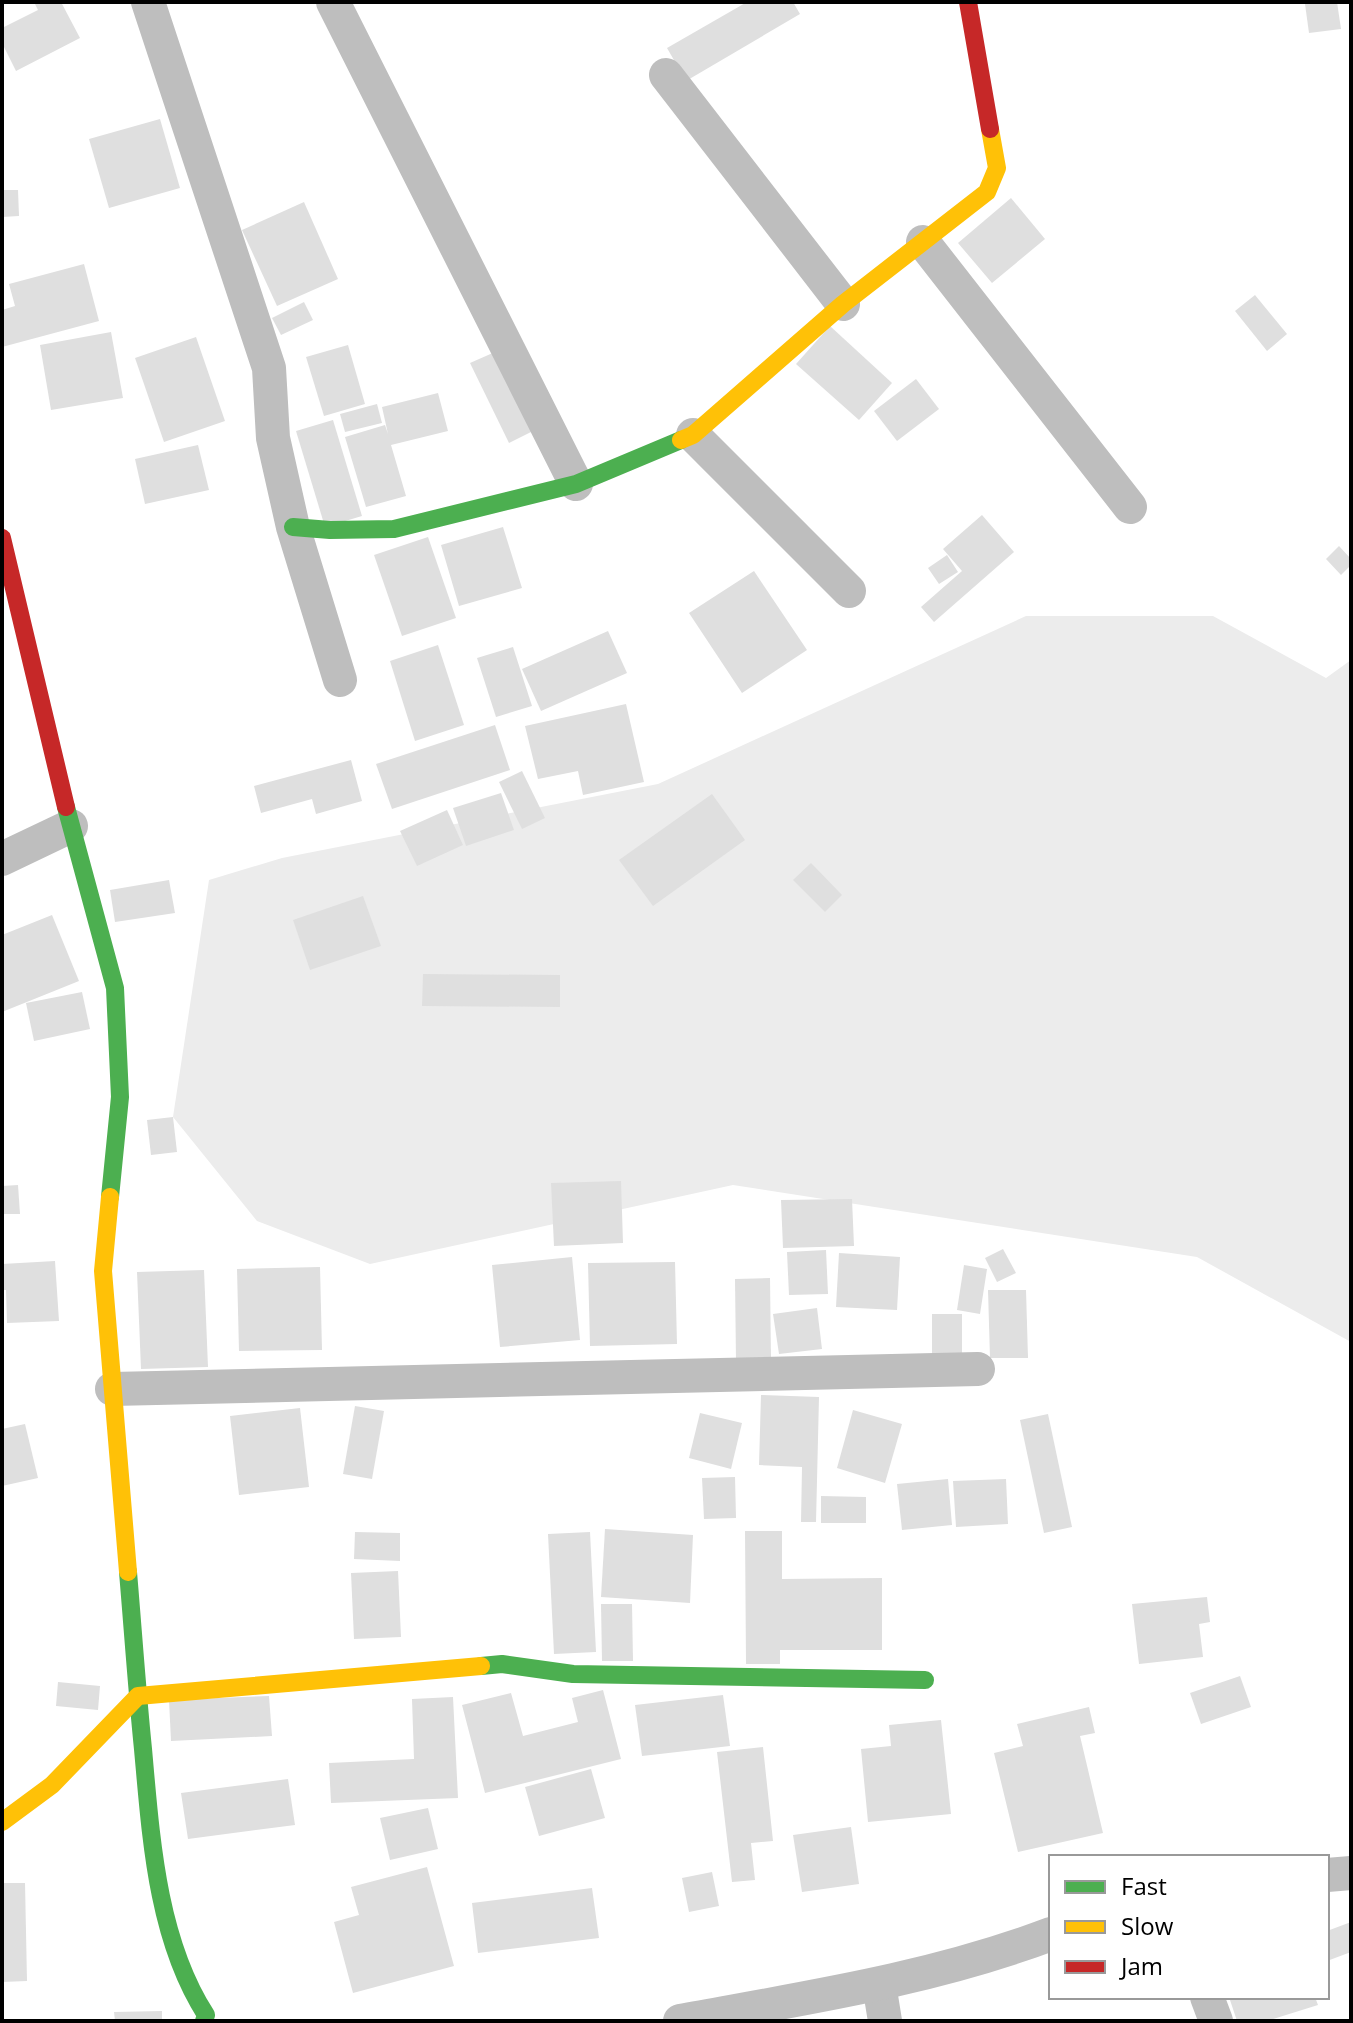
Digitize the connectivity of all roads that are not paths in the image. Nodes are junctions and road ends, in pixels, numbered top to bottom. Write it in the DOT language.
graph roads {
  1 [pos="148,2"];
  2 [pos="333,2"];
  3 [pos="968,2"];
  4 [pos="666,75"];
  5 [pos="923,242"];
  6 [pos="843,304"];
  7 [pos="693,435"];
  8 [pos="576,484"];
  9 [pos="1130,507"];
  10 [pos="293,527"];
  11 [pos="2,538"];
  12 [pos="849,591"];
  13 [pos="340,680"];
  14 [pos="71,826"];
  15 [pos="2,859"];
  16 [pos="978,1369"];
  17 [pos="112,1389"];
  18 [pos="925,1680"];
  19 [pos="138,1696"];
  20 [pos="2,1822"];
  21 [pos="1351,1873"];
  22 [pos="1329,1875"];
  23 [pos="1049,1935"];
  24 [pos="879,1984"];
  25 [pos="1208,1999"];
  26 [pos="208,2019"];
  27 [pos="680,2021"];
  28 [pos="885,2021"];
  29 [pos="1216,2021"];
  1 -- 10 [label="street"];
  2 -- 8 [label="street"];
  3 -- 5 [label="street"];
  4 -- 6 [label="street"];
  5 -- 6 [label="street"];
  5 -- 9 [label="street"];
  6 -- 7 [label="street"];
  7 -- 8 [label="street"];
  7 -- 12 [label="street"];
  8 -- 10 [label="street"];
  10 -- 13 [label="street"];
  11 -- 14 [label="street"];
  14 -- 15 [label="street"];
  14 -- 17 [label="street"];
  16 -- 17 [label="street"];
  17 -- 19 [label="street"];
  18 -- 19 [label="street"];
  19 -- 20 [label="street"];
  19 -- 26 [label="street"];
  21 -- 22 [label="street"];
  23 -- 24 [label="street"];
  24 -- 27 [label="street"];
  24 -- 28 [label="street"];
  25 -- 29 [label="street"];
}
